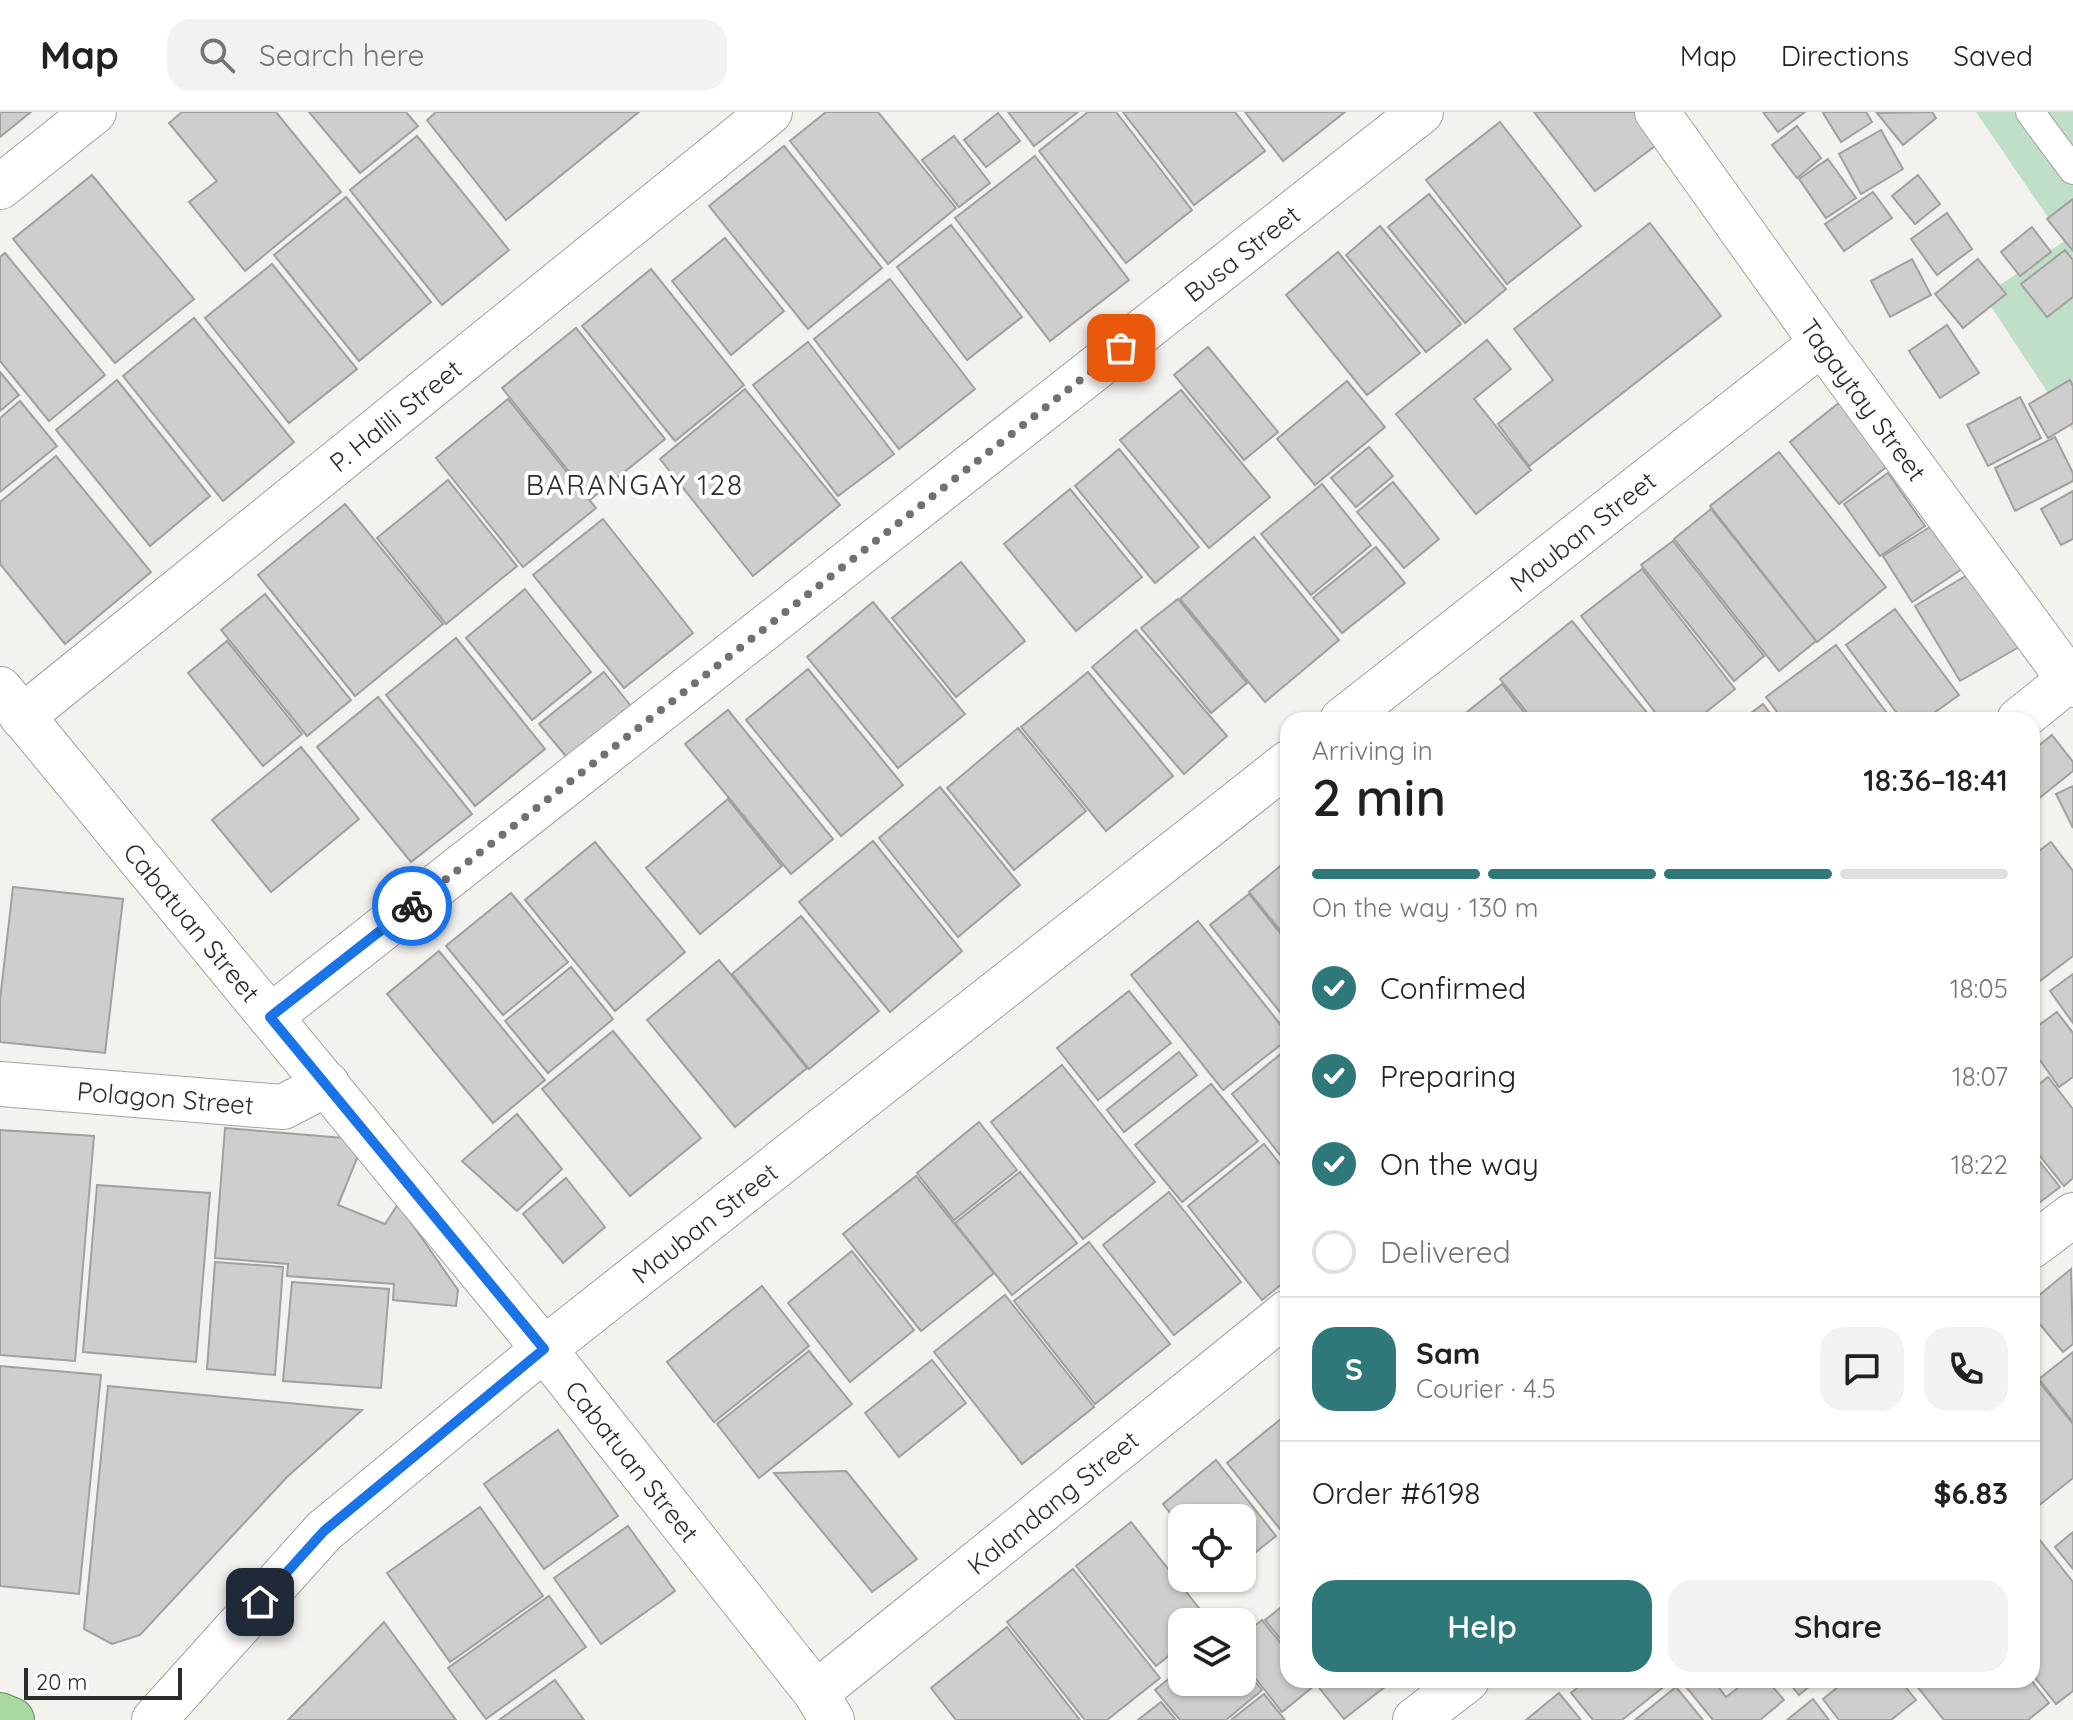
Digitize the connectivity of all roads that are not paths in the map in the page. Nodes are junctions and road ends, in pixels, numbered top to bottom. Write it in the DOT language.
graph roads {
  1 [pos="94,112"];
  2 [pos="770,112"];
  3 [pos="1421,112"];
  4 [pos="1657,112"];
  5 [pos="2030,112"];
  6 [pos="2073,170"];
  7 [pos="0,187"];
  8 [pos="1822,343"];
  9 [pos="2071,682"];
  10 [pos="11,703"];
  11 [pos="1352,712"];
  12 [pos="2030,712"];
  13 [pos="1280,769"];
  14 [pos="270,1017"];
  15 [pos="0,1084"];
  16 [pos="327,1084"];
  17 [pos="2073,1215"];
  18 [pos="2040,1240"];
  19 [pos="1280,1319"];
  20 [pos="544,1349"];
  21 [pos="1457,1688"];
  22 [pos="824,1707"];
  23 [pos="0,1715"];
  24 [pos="12,1720"];
  25 [pos="154,1720"];
  26 [pos="1415,1720"];
  1 -- 7 [label="street"];
  2 -- 10 [label="street, P. Halili Street"];
  3 -- 14 [label="street, Busa Street"];
  4 -- 8 [label="street, Tagaytay Street"];
  5 -- 6 [label="lane"];
  8 -- 9 [label="street, Tagaytay Street"];
  8 -- 11 [label="street, Mauban Street"];
  9 -- 12 [label="street"];
  10 -- 14 [label="street, Cabatuan Street"];
  13 -- 20 [label="street, Mauban Street"];
  14 -- 16 [label="street, Cabatuan Street"];
  15 -- 16 [label="street, Polagon Street"];
  16 -- 20 [label="street, Cabatuan Street"];
  17 -- 18 [label="street"];
  19 -- 22 [label="street, Kalandang Street"];
  20 -- 22 [label="street, Cabatuan Street"];
  20 -- 25 [label="street, Mauban Street"];
  21 -- 26 [label="street"];
  23 -- 24 [label="main road"];
}
